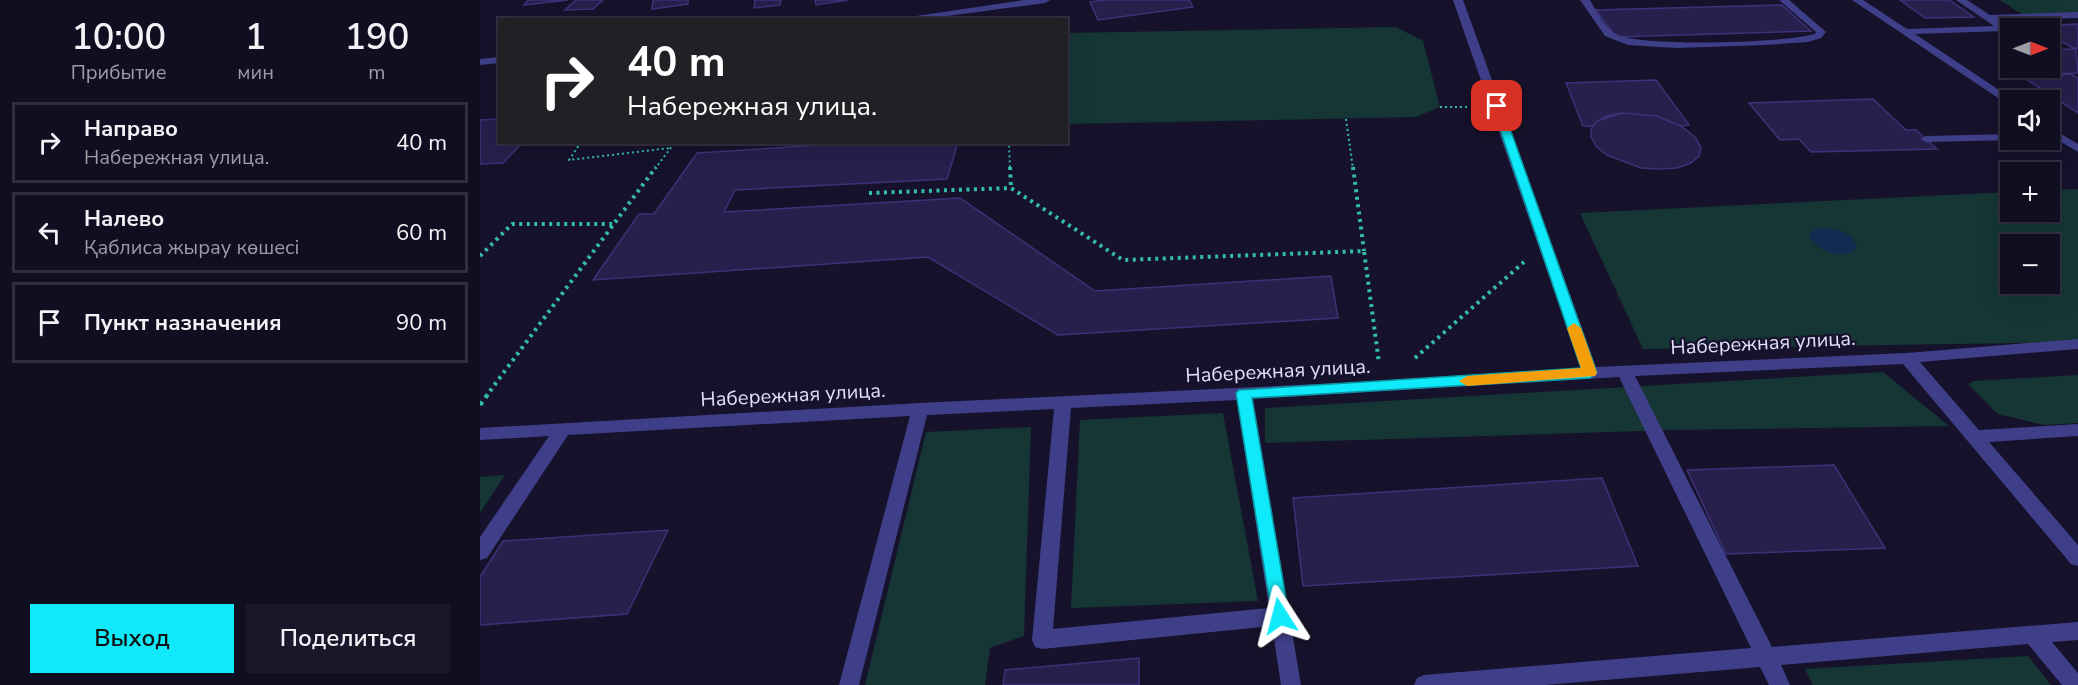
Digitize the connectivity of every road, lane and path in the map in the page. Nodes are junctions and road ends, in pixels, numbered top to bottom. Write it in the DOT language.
graph roads {
  1 [pos="1045,0"];
  2 [pos="1458,0"];
  3 [pos="1585,0"];
  4 [pos="1784,0"];
  5 [pos="1857,0"];
  6 [pos="1961,0"];
  7 [pos="2078,15"];
  8 [pos="908,18"];
  9 [pos="1988,18"];
  10 [pos="1904,32"];
  11 [pos="498,60"];
  12 [pos="480,62"];
  13 [pos="2000,96"];
  14 [pos="1346,119"];
  15 [pos="2000,137"];
  16 [pos="1926,139"];
  17 [pos="2060,139"];
  18 [pos="580,144"];
  19 [pos="673,144"];
  20 [pos="1009,144"];
  21 [pos="670,148"];
  22 [pos="2078,149"];
  23 [pos="1011,188"];
  24 [pos="868,193"];
  25 [pos="615,224"];
  26 [pos="1545,244"];
  27 [pos="1364,250"];
  28 [pos="480,256"];
  29 [pos="2078,344"];
  30 [pos="1907,358"];
  31 [pos="1624,371"];
  32 [pos="1590,373"];
  33 [pos="1382,387"];
  34 [pos="1244,393"];
  35 [pos="1063,402"];
  36 [pos="480,405"];
  37 [pos="920,409"];
  38 [pos="563,429"];
  39 [pos="2078,430"];
  40 [pos="480,434"];
  41 [pos="1975,437"];
  42 [pos="480,552"];
  43 [pos="2078,558"];
  44 [pos="1280,616"];
  45 [pos="2078,631"];
  46 [pos="2033,635"];
  47 [pos="1766,657"];
  48 [pos="849,685"];
  49 [pos="1291,685"];
  50 [pos="1424,685"];
  51 [pos="1780,685"];
  52 [pos="2075,685"];
  1 -- 8 [label="street"];
  2 -- 26 [label="street"];
  3 -- 4 [label="street"];
  5 -- 10 [label="street"];
  6 -- 9 [label="street"];
  7 -- 9 [label="street"];
  9 -- 10 [label="street"];
  10 -- 13 [label="street"];
  11 -- 12 [label="street"];
  14 -- 27 [label="path"];
  15 -- 16 [label="street"];
  17 -- 22 [label="street"];
  18 -- 21 [label="path"];
  19 -- 21 [label="path"];
  20 -- 23 [label="path"];
  21 -- 25 [label="path"];
  23 -- 24 [label="path"];
  23 -- 27 [label="path"];
  25 -- 28 [label="path"];
  25 -- 36 [label="path"];
  26 -- 32 [label="street"];
  26 -- 33 [label="path"];
  27 -- 33 [label="path"];
  29 -- 30 [label="street, Набережная улица."];
  30 -- 31 [label="street, Набережная улица."];
  30 -- 41 [label="street"];
  31 -- 32 [label="street, Набережная улица."];
  31 -- 47 [label="street"];
  32 -- 33 [label="street, Набережная улица."];
  33 -- 34 [label="street, Набережная улица."];
  34 -- 35 [label="street, Набережная улица."];
  34 -- 44 [label="street"];
  35 -- 37 [label="street, Набережная улица."];
  35 -- 44 [label="street"];
  37 -- 38 [label="street, Набережная улица."];
  37 -- 48 [label="street"];
  38 -- 40 [label="street, Набережная улица."];
  38 -- 42 [label="street"];
  39 -- 41 [label="street"];
  41 -- 43 [label="street"];
  44 -- 49 [label="street"];
  45 -- 46 [label="street"];
  46 -- 47 [label="street"];
  46 -- 52 [label="street"];
  47 -- 50 [label="street"];
  47 -- 51 [label="street"];
}
